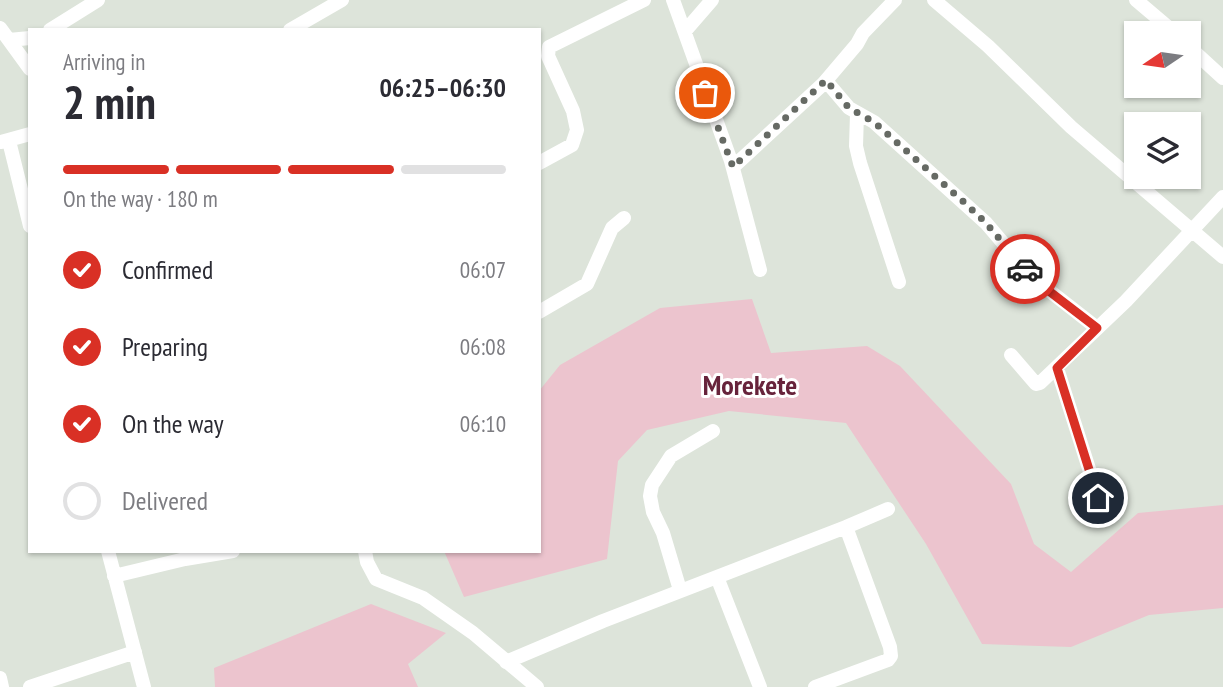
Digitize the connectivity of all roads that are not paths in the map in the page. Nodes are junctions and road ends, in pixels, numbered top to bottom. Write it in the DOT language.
graph roads {
  1 [pos="98,0"];
  2 [pos="342,0"];
  3 [pos="644,0"];
  4 [pos="673,0"];
  5 [pos="712,0"];
  6 [pos="895,0"];
  7 [pos="934,0"];
  8 [pos="1136,0"];
  9 [pos="1161,21"];
  10 [pos="0,28"];
  11 [pos="53,28"];
  12 [pos="293,28"];
  13 [pos="686,30"];
  14 [pos="28,38"];
  15 [pos="9,40"];
  16 [pos="27,58"];
  17 [pos="1201,58"];
  18 [pos="1223,78"];
  19 [pos="826,80"];
  20 [pos="856,114"];
  21 [pos="28,135"];
  22 [pos="5,141"];
  23 [pos="541,162"];
  24 [pos="733,167"];
  25 [pos="1223,197"];
  26 [pos="624,218"];
  27 [pos="28,219"];
  28 [pos="1192,231"];
  29 [pos="1223,257"];
  30 [pos="760,270"];
  31 [pos="899,282"];
  32 [pos="541,311"];
  33 [pos="1097,328"];
  34 [pos="1011,355"];
  35 [pos="1057,368"];
  36 [pos="713,431"];
  37 [pos="1098,498"];
  38 [pos="888,509"];
  39 [pos="846,527"];
  40 [pos="108,553"];
  41 [pos="221,553"];
  42 [pos="365,553"];
  43 [pos="114,576"];
  44 [pos="717,577"];
  45 [pos="680,590"];
  46 [pos="135,652"];
  47 [pos="506,662"];
  48 [pos="0,678"];
  49 [pos="2,687"];
  50 [pos="30,687"];
  51 [pos="144,687"];
  52 [pos="537,687"];
  53 [pos="760,687"];
  54 [pos="815,687"];
  1 -- 11 [label="street"];
  2 -- 12 [label="street"];
  3 -- 23 [label="street"];
  4 -- 13 [label="street"];
  5 -- 13 [label="street"];
  6 -- 19 [label="street"];
  7 -- 28 [label="street"];
  8 -- 9 [label="street"];
  10 -- 15 [label="street"];
  13 -- 24 [label="street"];
  14 -- 15 [label="street"];
  15 -- 16 [label="street"];
  17 -- 18 [label="street"];
  19 -- 20 [label="street"];
  19 -- 24 [label="street"];
  20 -- 31 [label="street"];
  20 -- 33 [label="street"];
  21 -- 22 [label="street"];
  22 -- 27 [label="street"];
  24 -- 30 [label="street"];
  25 -- 28 [label="street"];
  26 -- 32 [label="street"];
  28 -- 29 [label="street"];
  28 -- 33 [label="street"];
  33 -- 35 [label="street"];
  34 -- 35 [label="street"];
  35 -- 37 [label="street"];
  36 -- 45 [label="street"];
  38 -- 39 [label="street"];
  39 -- 44 [label="street"];
  39 -- 54 [label="street"];
  40 -- 43 [label="street"];
  41 -- 43 [label="street"];
  42 -- 47 [label="street"];
  43 -- 46 [label="street"];
  44 -- 45 [label="street"];
  44 -- 53 [label="street"];
  45 -- 47 [label="street"];
  46 -- 50 [label="street"];
  46 -- 51 [label="street"];
  47 -- 52 [label="street"];
  48 -- 49 [label="street"];
}
